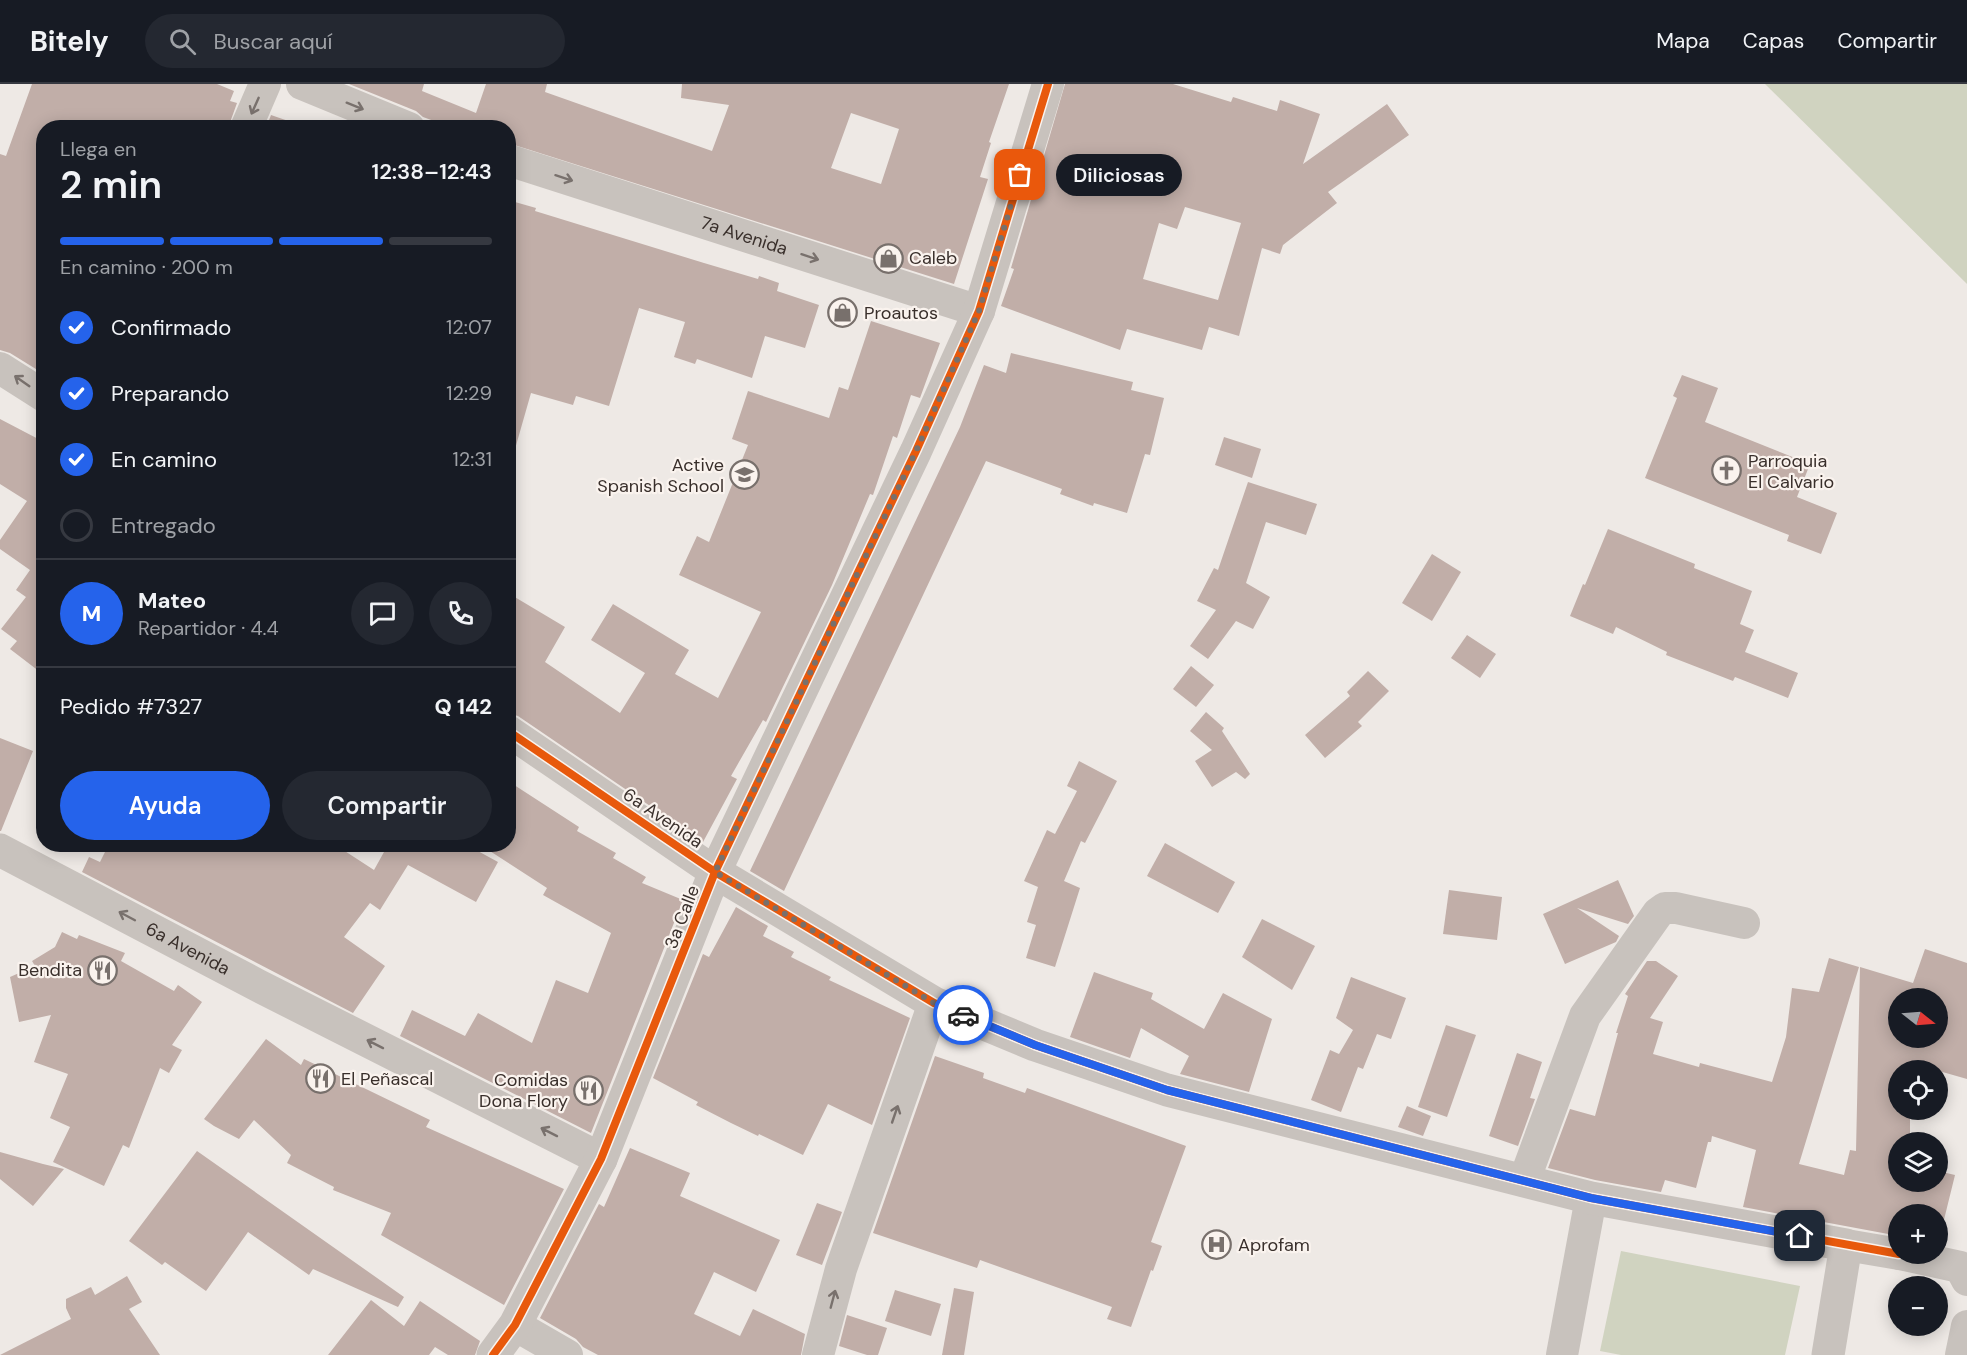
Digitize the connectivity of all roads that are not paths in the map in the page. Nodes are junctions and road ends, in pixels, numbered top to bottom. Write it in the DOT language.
graph roads {
  1 [pos="265,84"];
  2 [pos="302,84"];
  3 [pos="1048,84"];
  4 [pos="249,120"];
  5 [pos="390,120"];
  6 [pos="516,163"];
  7 [pos="979,311"];
  8 [pos="0,368"];
  9 [pos="36,391"];
  10 [pos="516,735"];
  11 [pos="1,855"];
  12 [pos="715,872"];
  13 [pos="1744,923"];
  14 [pos="934,1003"];
  15 [pos="601,1159"];
  16 [pos="1524,1181"];
  17 [pos="1591,1198"];
  18 [pos="1846,1245"];
  19 [pos="1888,1252"];
  20 [pos="1933,1264"];
  21 [pos="1963,1273"];
  22 [pos="515,1325"];
  23 [pos="1967,1326"];
  24 [pos="493,1355"];
  25 [pos="567,1355"];
  26 [pos="818,1355"];
  27 [pos="1562,1355"];
  28 [pos="1828,1355"];
  29 [pos="1961,1355"];
  1 -- 4 [label="street, one-way"];
  2 -- 5 [label="street, one-way"];
  3 -- 7 [label="street, 3a Calle"];
  6 -- 7 [label="street, 7a Avenida, one-way"];
  7 -- 12 [label="street, 3a Calle"];
  9 -- 8 [label="street, one-way"];
  10 -- 12 [label="street, 6a Avenida"];
  15 -- 11 [label="street, 6a Avenida, one-way"];
  12 -- 14 [label="street, 6a Avenida"];
  12 -- 15 [label="street, 3a Calle"];
  13 -- 16 [label="street"];
  14 -- 16 [label="street, 6a Avenida"];
  26 -- 14 [label="street, one-way"];
  15 -- 22 [label="street, 3a Calle"];
  16 -- 17 [label="street, 6a Avenida"];
  17 -- 18 [label="street, 6a Avenida"];
  17 -- 27 [label="street"];
  18 -- 19 [label="street, 6a Avenida"];
  18 -- 28 [label="street"];
  20 -- 21 [label="street, 6a Avenida"];
  22 -- 24 [label="street, 3a Calle"];
  22 -- 25 [label="street"];
  23 -- 29 [label="street"];
}
